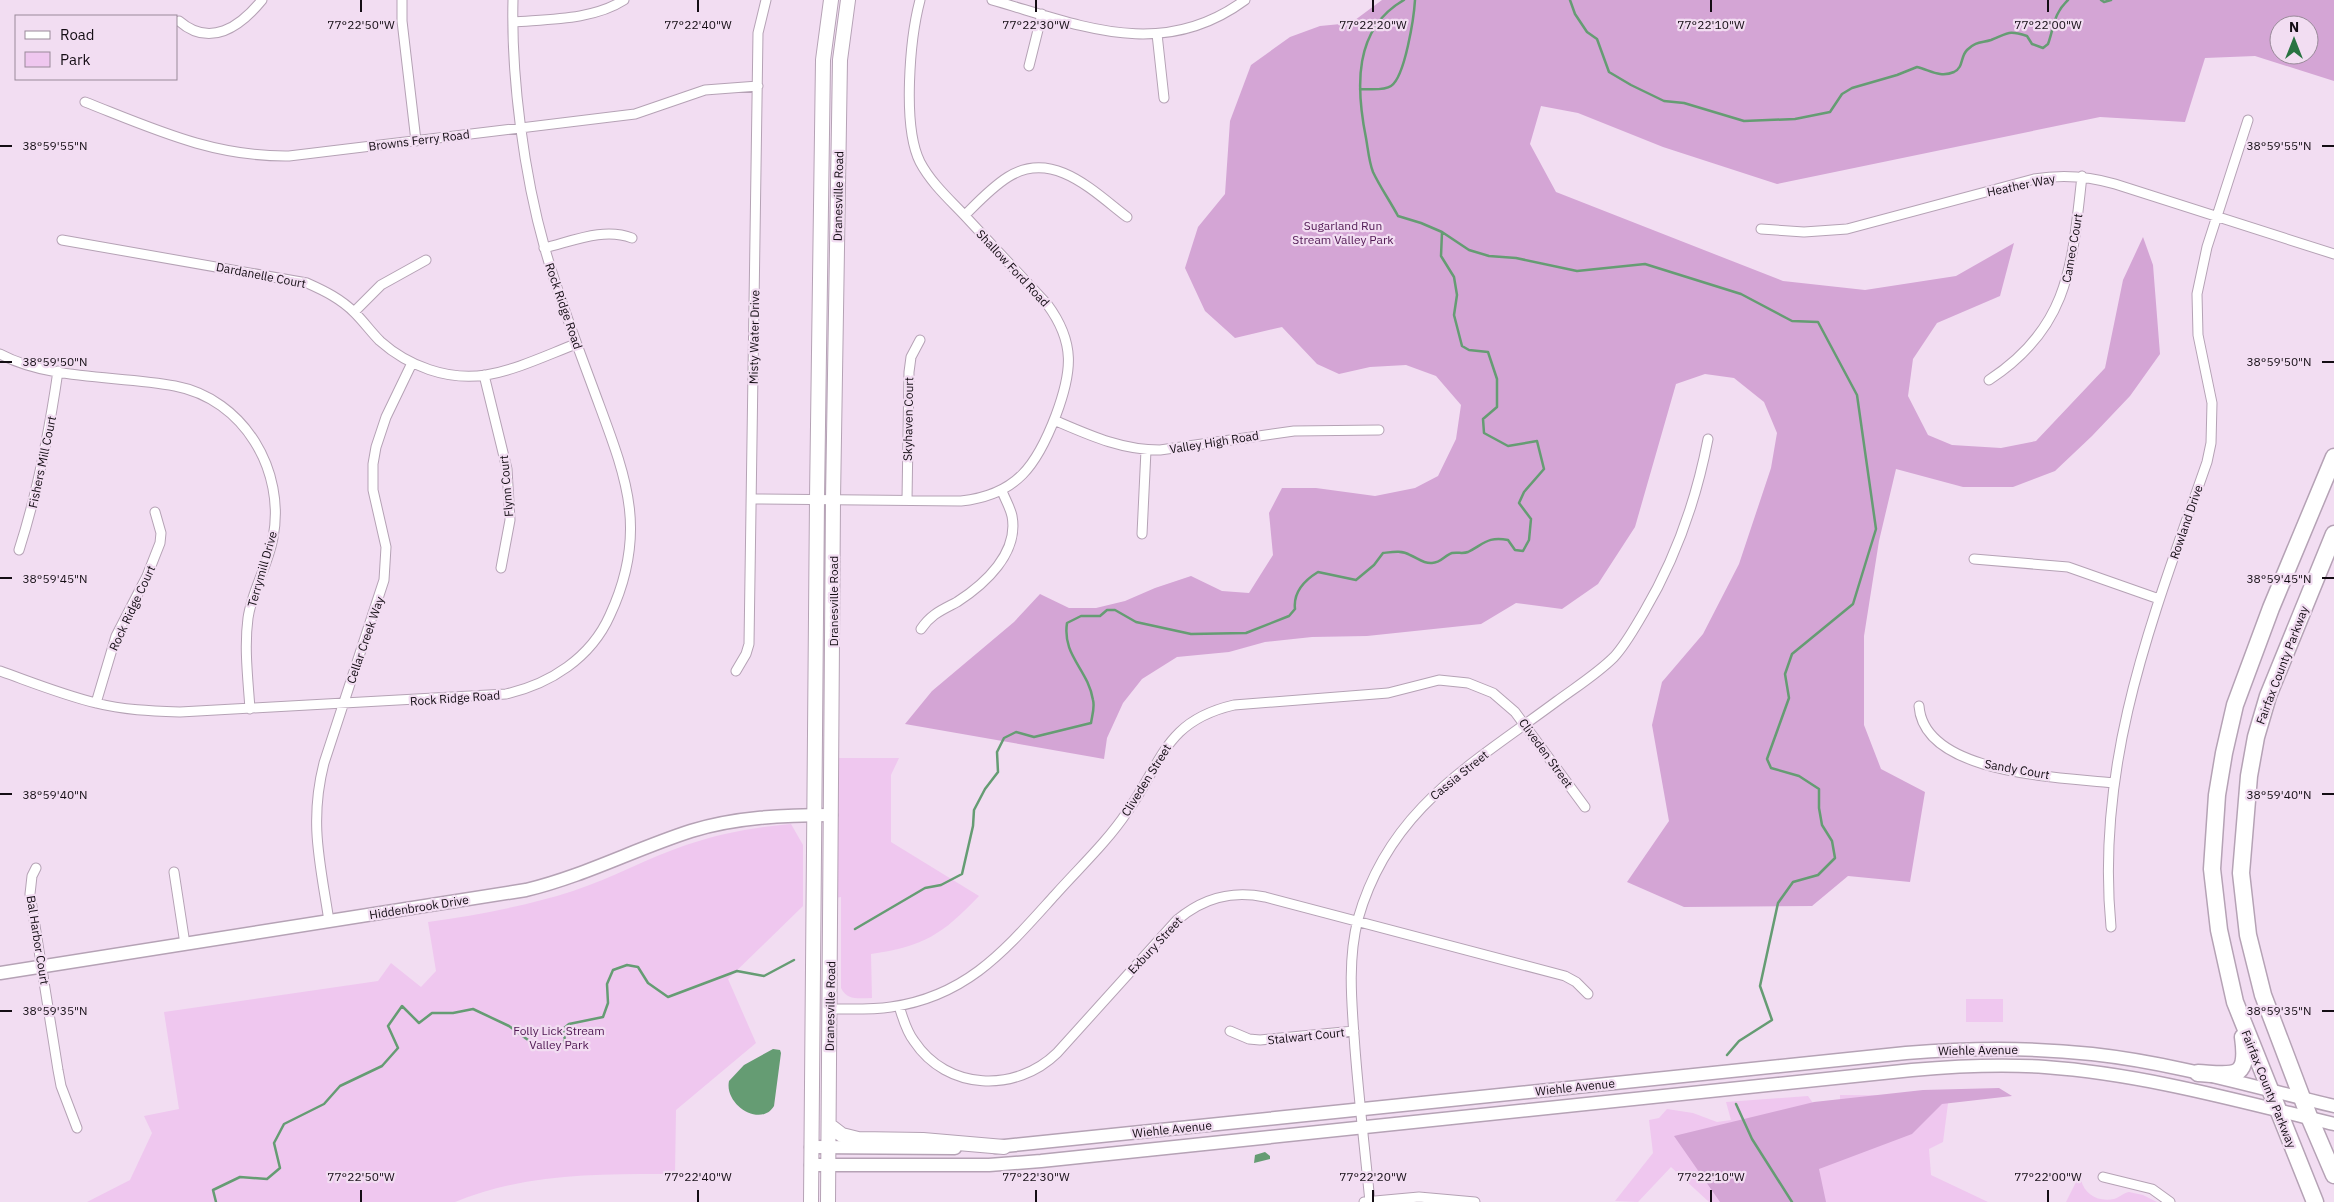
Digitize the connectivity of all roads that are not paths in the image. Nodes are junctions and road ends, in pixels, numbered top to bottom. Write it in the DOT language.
graph roads {
  1 [pos="262,0"];
  2 [pos="402,0"];
  3 [pos="513,0"];
  4 [pos="624,0"];
  5 [pos="766,0"];
  6 [pos="828,0"];
  7 [pos="920,0"];
  8 [pos="992,0"];
  9 [pos="1245,0"];
  10 [pos="847,3"];
  11 [pos="1235,3"];
  12 [pos="1042,14"];
  13 [pos="179,21"];
  14 [pos="513,22"];
  15 [pos="1157,34"];
  16 [pos="1029,66"];
  17 [pos="758,86"];
  18 [pos="1164,98"];
  19 [pos="84,102"];
  20 [pos="2248,120"];
  21 [pos="522,128"];
  22 [pos="416,141"];
  23 [pos="2082,176"];
  24 [pos="964,215"];
  25 [pos="1127,217"];
  26 [pos="2217,217"];
  27 [pos="1761,229"];
  28 [pos="632,238"];
  29 [pos="62,240"];
  30 [pos="544,248"];
  31 [pos="2334,254"];
  32 [pos="426,260"];
  33 [pos="354,312"];
  34 [pos="920,340"];
  35 [pos="576,344"];
  36 [pos="0,354"];
  37 [pos="412,363"];
  38 [pos="58,371"];
  39 [pos="484,376"];
  40 [pos="1989,380"];
  41 [pos="1054,420"];
  42 [pos="1378,430"];
  43 [pos="1708,439"];
  44 [pos="1146,450"];
  45 [pos="2334,457"];
  46 [pos="1002,491"];
  47 [pos="752,499"];
  48 [pos="817,499"];
  49 [pos="833,500"];
  50 [pos="907,500"];
  51 [pos="155,512"];
  52 [pos="1142,534"];
  53 [pos="2334,534"];
  54 [pos="19,550"];
  55 [pos="1974,559"];
  56 [pos="501,568"];
  57 [pos="2159,598"];
  58 [pos="921,629"];
  59 [pos="0,671"];
  60 [pos="736,671"];
  61 [pos="96,703"];
  62 [pos="343,704"];
  63 [pos="1919,706"];
  64 [pos="250,709"];
  65 [pos="1525,725"];
  66 [pos="2113,783"];
  67 [pos="1586,807"];
  68 [pos="814,815"];
  69 [pos="831,815"];
  70 [pos="36,868"];
  71 [pos="174,872"];
  72 [pos="328,921"];
  73 [pos="1358,921"];
  74 [pos="2111,927"];
  75 [pos="185,944"];
  76 [pos="42,967"];
  77 [pos="0,973"];
  78 [pos="1588,994"];
  79 [pos="899,1006"];
  80 [pos="831,1009"];
  81 [pos="2239,1012"];
  82 [pos="1230,1031"];
  83 [pos="1354,1031"];
  84 [pos="2198,1073"];
  85 [pos="2270,1091"];
  86 [pos="2303,1099"];
  87 [pos="2334,1106"];
  88 [pos="1360,1109"];
  89 [pos="2278,1111"];
  90 [pos="2310,1119"];
  91 [pos="2334,1124"];
  92 [pos="829,1125"];
  93 [pos="1362,1127"];
  94 [pos="77,1128"];
  95 [pos="811,1147"];
  96 [pos="1004,1147"];
  97 [pos="828,1148"];
  98 [pos="811,1165"];
  99 [pos="829,1165"];
  100 [pos="2334,1175"];
  101 [pos="2104,1177"];
  102 [pos="811,1202"];
  103 [pos="828,1202"];
  104 [pos="1364,1202"];
  105 [pos="1370,1202"];
  106 [pos="1475,1202"];
  107 [pos="2170,1202"];
  108 [pos="2315,1202"];
  1 -- 13 [label="street"];
  2 -- 22 [label="street"];
  3 -- 14 [label="street, Rock Ridge Road"];
  4 -- 14 [label="street"];
  5 -- 17 [label="street, Misty Water Drive"];
  6 -- 10 [label="main road"];
  6 -- 48 [label="main road, Dranesville Road"];
  7 -- 24 [label="street, Shallow Ford Road"];
  8 -- 12 [label="street"];
  9 -- 11 [label="street"];
  10 -- 49 [label="main road, Dranesville Road"];
  11 -- 15 [label="street"];
  12 -- 15 [label="street"];
  12 -- 16 [label="street"];
  14 -- 21 [label="street, Rock Ridge Road"];
  15 -- 18 [label="street"];
  17 -- 21 [label="street, Browns Ferry Road"];
  17 -- 47 [label="street, Misty Water Drive"];
  19 -- 22 [label="street, Browns Ferry Road"];
  20 -- 26 [label="street, Rowland Drive"];
  21 -- 22 [label="street, Browns Ferry Road"];
  21 -- 30 [label="street, Rock Ridge Road"];
  23 -- 26 [label="street, Heather Way"];
  23 -- 27 [label="street, Heather Way"];
  23 -- 40 [label="street, Cameo Court"];
  24 -- 25 [label="street"];
  24 -- 41 [label="street, Shallow Ford Road"];
  26 -- 31 [label="street, Heather Way"];
  26 -- 57 [label="street, Rowland Drive"];
  28 -- 30 [label="street"];
  29 -- 33 [label="street, Dardanelle Court"];
  30 -- 35 [label="street, Rock Ridge Road"];
  32 -- 33 [label="street"];
  33 -- 37 [label="street, Dardanelle Court"];
  34 -- 50 [label="street, Skyhaven Court"];
  35 -- 39 [label="street, Dardanelle Court"];
  35 -- 62 [label="street, Rock Ridge Road"];
  36 -- 38 [label="street, Terrymill Drive"];
  37 -- 39 [label="street, Dardanelle Court"];
  37 -- 62 [label="street, Cellar Creek Way"];
  38 -- 54 [label="street, Fishers Mill Court"];
  38 -- 64 [label="street, Terrymill Drive"];
  39 -- 56 [label="street, Flynn Court"];
  41 -- 44 [label="street, Valley High Road"];
  41 -- 46 [label="street, Shallow Ford Road"];
  42 -- 44 [label="street, Valley High Road"];
  43 -- 65 [label="street, Cassia Street"];
  44 -- 52 [label="street"];
  45 -- 81 [label="highway, Fairfax County Parkway"];
  46 -- 50 [label="street, Shallow Ford Road"];
  46 -- 58 [label="street"];
  47 -- 48 [label="street, Shallow Ford Road"];
  47 -- 60 [label="street, Misty Water Drive"];
  48 -- 49 [label="street, Shallow Ford Road"];
  48 -- 68 [label="main road, Dranesville Road"];
  49 -- 50 [label="street, Shallow Ford Road"];
  49 -- 69 [label="main road, Dranesville Road"];
  51 -- 61 [label="street, Rock Ridge Court"];
  53 -- 86 [label="highway, Fairfax County Parkway"];
  55 -- 57 [label="street"];
  57 -- 66 [label="street, Rowland Drive"];
  59 -- 61 [label="street, Rock Ridge Road"];
  61 -- 64 [label="street, Rock Ridge Road"];
  62 -- 64 [label="street, Rock Ridge Road"];
  62 -- 72 [label="street, Cellar Creek Way"];
  63 -- 66 [label="street, Sandy Court"];
  65 -- 67 [label="street, Cliveden Street"];
  65 -- 73 [label="street, Cassia Street"];
  65 -- 79 [label="street, Cliveden Street"];
  66 -- 74 [label="street, Rowland Drive"];
  68 -- 69 [label="main road, Hiddenbrook Drive"];
  68 -- 72 [label="main road, Hiddenbrook Drive"];
  68 -- 95 [label="main road, Dranesville Road"];
  69 -- 80 [label="main road, Dranesville Road"];
  70 -- 76 [label="street, Bal Harbor Court"];
  71 -- 75 [label="street"];
  72 -- 75 [label="main road, Hiddenbrook Drive"];
  73 -- 78 [label="street, Exbury Street"];
  73 -- 79 [label="street, Exbury Street"];
  73 -- 83 [label="street, Cassia Street"];
  75 -- 76 [label="main road, Hiddenbrook Drive"];
  76 -- 77 [label="main road, Hiddenbrook Drive"];
  76 -- 94 [label="street, Bal Harbor Court"];
  79 -- 80 [label="street, Cliveden Street"];
  80 -- 92 [label="main road, Dranesville Road"];
  81 -- 84 [label="highway"];
  81 -- 85 [label="highway, Fairfax County Parkway"];
  82 -- 83 [label="street, Stalwart Court"];
  83 -- 88 [label="street, Cassia Street"];
  84 -- 85 [label="main road, Wiehle Avenue"];
  84 -- 88 [label="main road, Wiehle Avenue"];
  85 -- 86 [label="main road, Wiehle Avenue"];
  85 -- 89 [label="highway, Fairfax County Parkway"];
  86 -- 87 [label="main road, Wiehle Avenue"];
  86 -- 90 [label="highway, Fairfax County Parkway"];
  88 -- 93 [label="street, Cassia Street"];
  88 -- 96 [label="main road, Wiehle Avenue"];
  89 -- 90 [label="main road, Wiehle Avenue"];
  89 -- 93 [label="main road, Wiehle Avenue"];
  89 -- 108 [label="highway, Fairfax County Parkway"];
  90 -- 91 [label="main road, Wiehle Avenue"];
  90 -- 100 [label="highway, Fairfax County Parkway"];
  92 -- 96 [label="main road"];
  92 -- 97 [label="main road, Dranesville Road"];
  93 -- 99 [label="main road, Wiehle Avenue"];
  93 -- 105 [label="street, Cassia Street"];
  95 -- 97 [label="main road, Wiehle Avenue"];
  95 -- 98 [label="main road, Dranesville Road"];
  96 -- 97 [label="main road, Wiehle Avenue"];
  97 -- 99 [label="main road, Dranesville Road"];
  98 -- 99 [label="main road, Wiehle Avenue"];
  98 -- 102 [label="main road, Dranesville Road"];
  99 -- 103 [label="main road, Dranesville Road"];
  101 -- 107 [label="street"];
  104 -- 105 [label="street"];
  105 -- 106 [label="street"];
}
